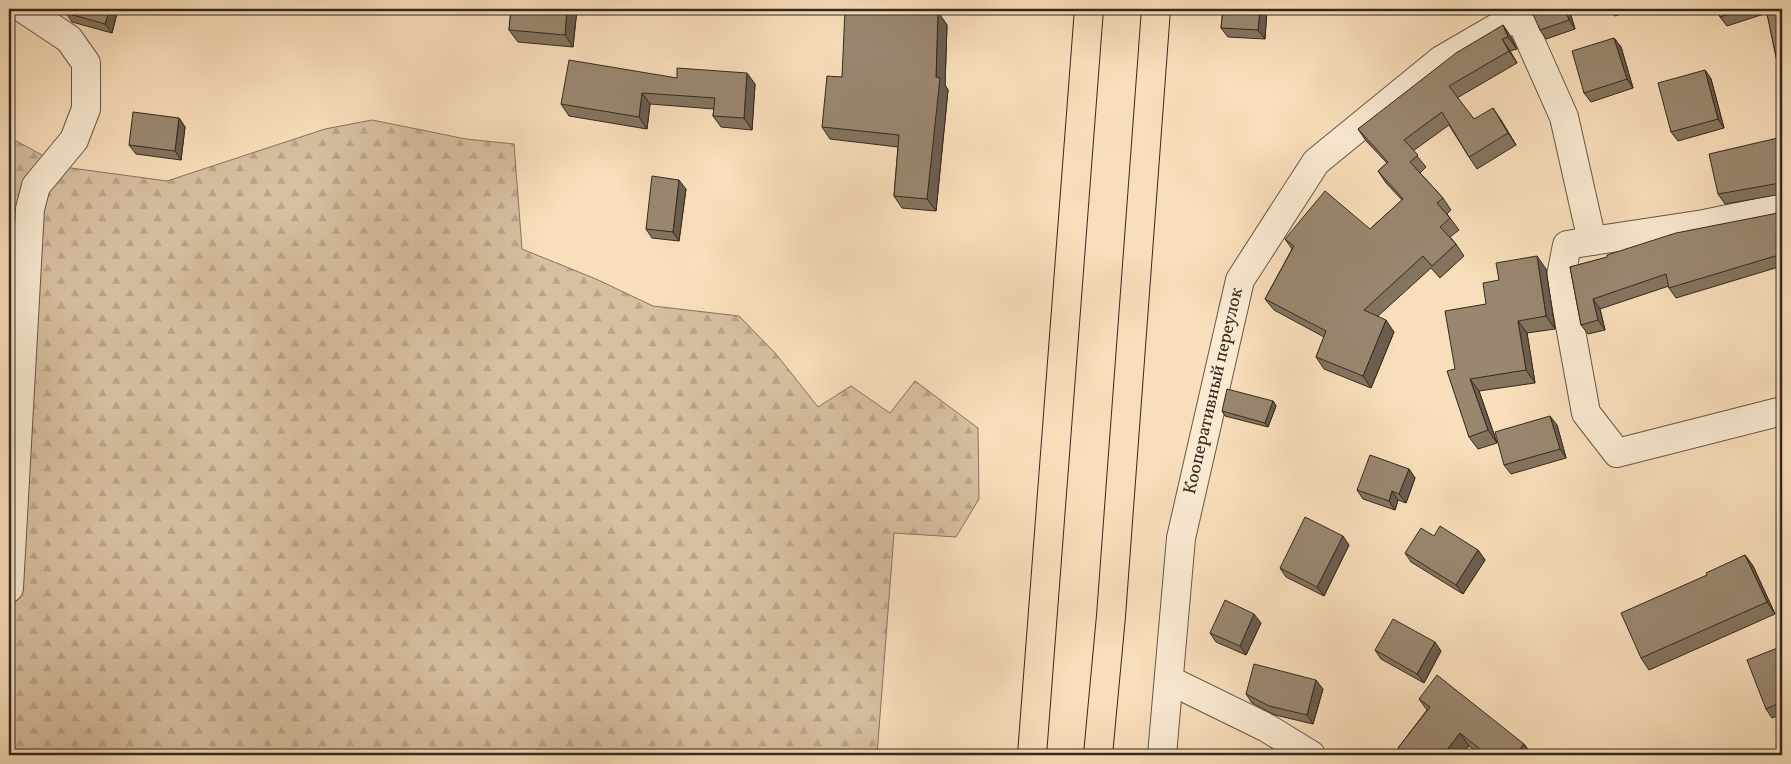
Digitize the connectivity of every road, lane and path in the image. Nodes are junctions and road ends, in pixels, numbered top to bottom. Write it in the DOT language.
graph roads {
  1 [pos="24,9"];
  2 [pos="1089,9"];
  3 [pos="1156,9"];
  4 [pos="1522,11"];
  5 [pos="1782,208"];
  6 [pos="1592,241"];
  7 [pos="1782,411"];
  8 [pos="9,588"];
  9 [pos="1169,680"];
  10 [pos="1032,755"];
  11 [pos="1098,755"];
  12 [pos="1162,755"];
  13 [pos="1311,755"];
  1 -- 8 [label="street"];
  2 -- 10 [label="main road"];
  3 -- 11 [label="main road"];
  4 -- 6 [label="street"];
  4 -- 9 [label="street, Кооперативный переулок"];
  5 -- 6 [label="street"];
  6 -- 7 [label="street"];
  9 -- 12 [label="street, Кооперативный переулок"];
  9 -- 13 [label="street"];
}
